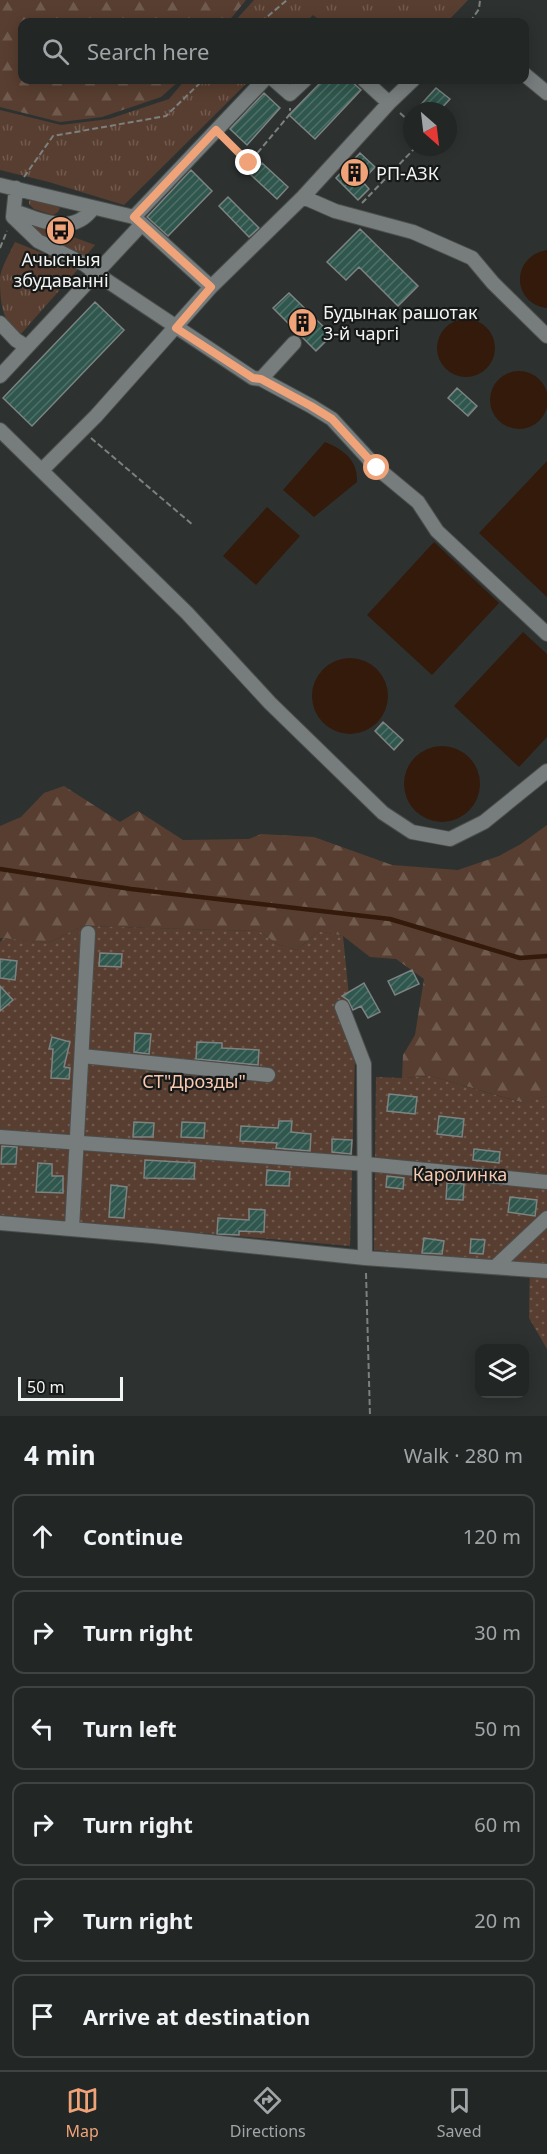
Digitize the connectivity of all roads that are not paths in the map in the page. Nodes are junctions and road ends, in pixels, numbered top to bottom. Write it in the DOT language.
graph roads {
  1 [pos="529,77"];
  2 [pos="260,84"];
  3 [pos="279,84"];
  4 [pos="301,84"];
  5 [pos="368,84"];
  6 [pos="409,84"];
  7 [pos="547,93"];
  8 [pos="389,103"];
  9 [pos="0,184"];
  10 [pos="16,188"];
  11 [pos="303,197"];
  12 [pos="93,208"];
  13 [pos="13,214"];
  14 [pos="133,218"];
  15 [pos="97,274"];
  16 [pos="211,287"];
  17 [pos="0,323"];
  18 [pos="176,328"];
  19 [pos="546,332"];
  20 [pos="294,342"];
  21 [pos="27,347"];
  22 [pos="0,376"];
  23 [pos="261,379"];
  24 [pos="0,430"];
  25 [pos="42,470"];
  26 [pos="547,634"];
  27 [pos="547,771"];
  28 [pos="88,933"];
  29 [pos="342,1006"];
  30 [pos="82,1056"];
  31 [pos="268,1075"];
  32 [pos="0,1137"];
  33 [pos="76,1141"];
  34 [pos="366,1164"];
  35 [pos="547,1182"];
  36 [pos="547,1218"];
  37 [pos="0,1223"];
  38 [pos="72,1229"];
  39 [pos="365,1258"];
  40 [pos="495,1266"];
  41 [pos="547,1271"];
  1 -- 7 [label="street"];
  2 -- 14 [label="street"];
  3 -- 4 [label="street"];
  5 -- 8 [label="street"];
  6 -- 8 [label="street"];
  8 -- 11 [label="street"];
  9 -- 10 [label="street"];
  10 -- 12 [label="street"];
  10 -- 13 [label="street"];
  11 -- 16 [label="street"];
  11 -- 19 [label="street"];
  12 -- 13 [label="street"];
  12 -- 14 [label="street"];
  13 -- 15 [label="street"];
  14 -- 15 [label="street"];
  14 -- 16 [label="street"];
  15 -- 18 [label="street"];
  15 -- 21 [label="street"];
  16 -- 18 [label="street"];
  17 -- 21 [label="street"];
  18 -- 23 [label="street"];
  18 -- 25 [label="street"];
  20 -- 23 [label="street"];
  21 -- 22 [label="street"];
  23 -- 26 [label="street"];
  24 -- 25 [label="street"];
  25 -- 27 [label="street"];
  28 -- 30 [label="street"];
  29 -- 34 [label="street"];
  30 -- 31 [label="street"];
  30 -- 33 [label="street"];
  32 -- 33 [label="street"];
  33 -- 34 [label="street"];
  33 -- 38 [label="street"];
  34 -- 35 [label="street"];
  34 -- 39 [label="street"];
  36 -- 40 [label="street"];
  37 -- 38 [label="street"];
  38 -- 39 [label="street"];
  39 -- 40 [label="street"];
  40 -- 41 [label="street"];
}
